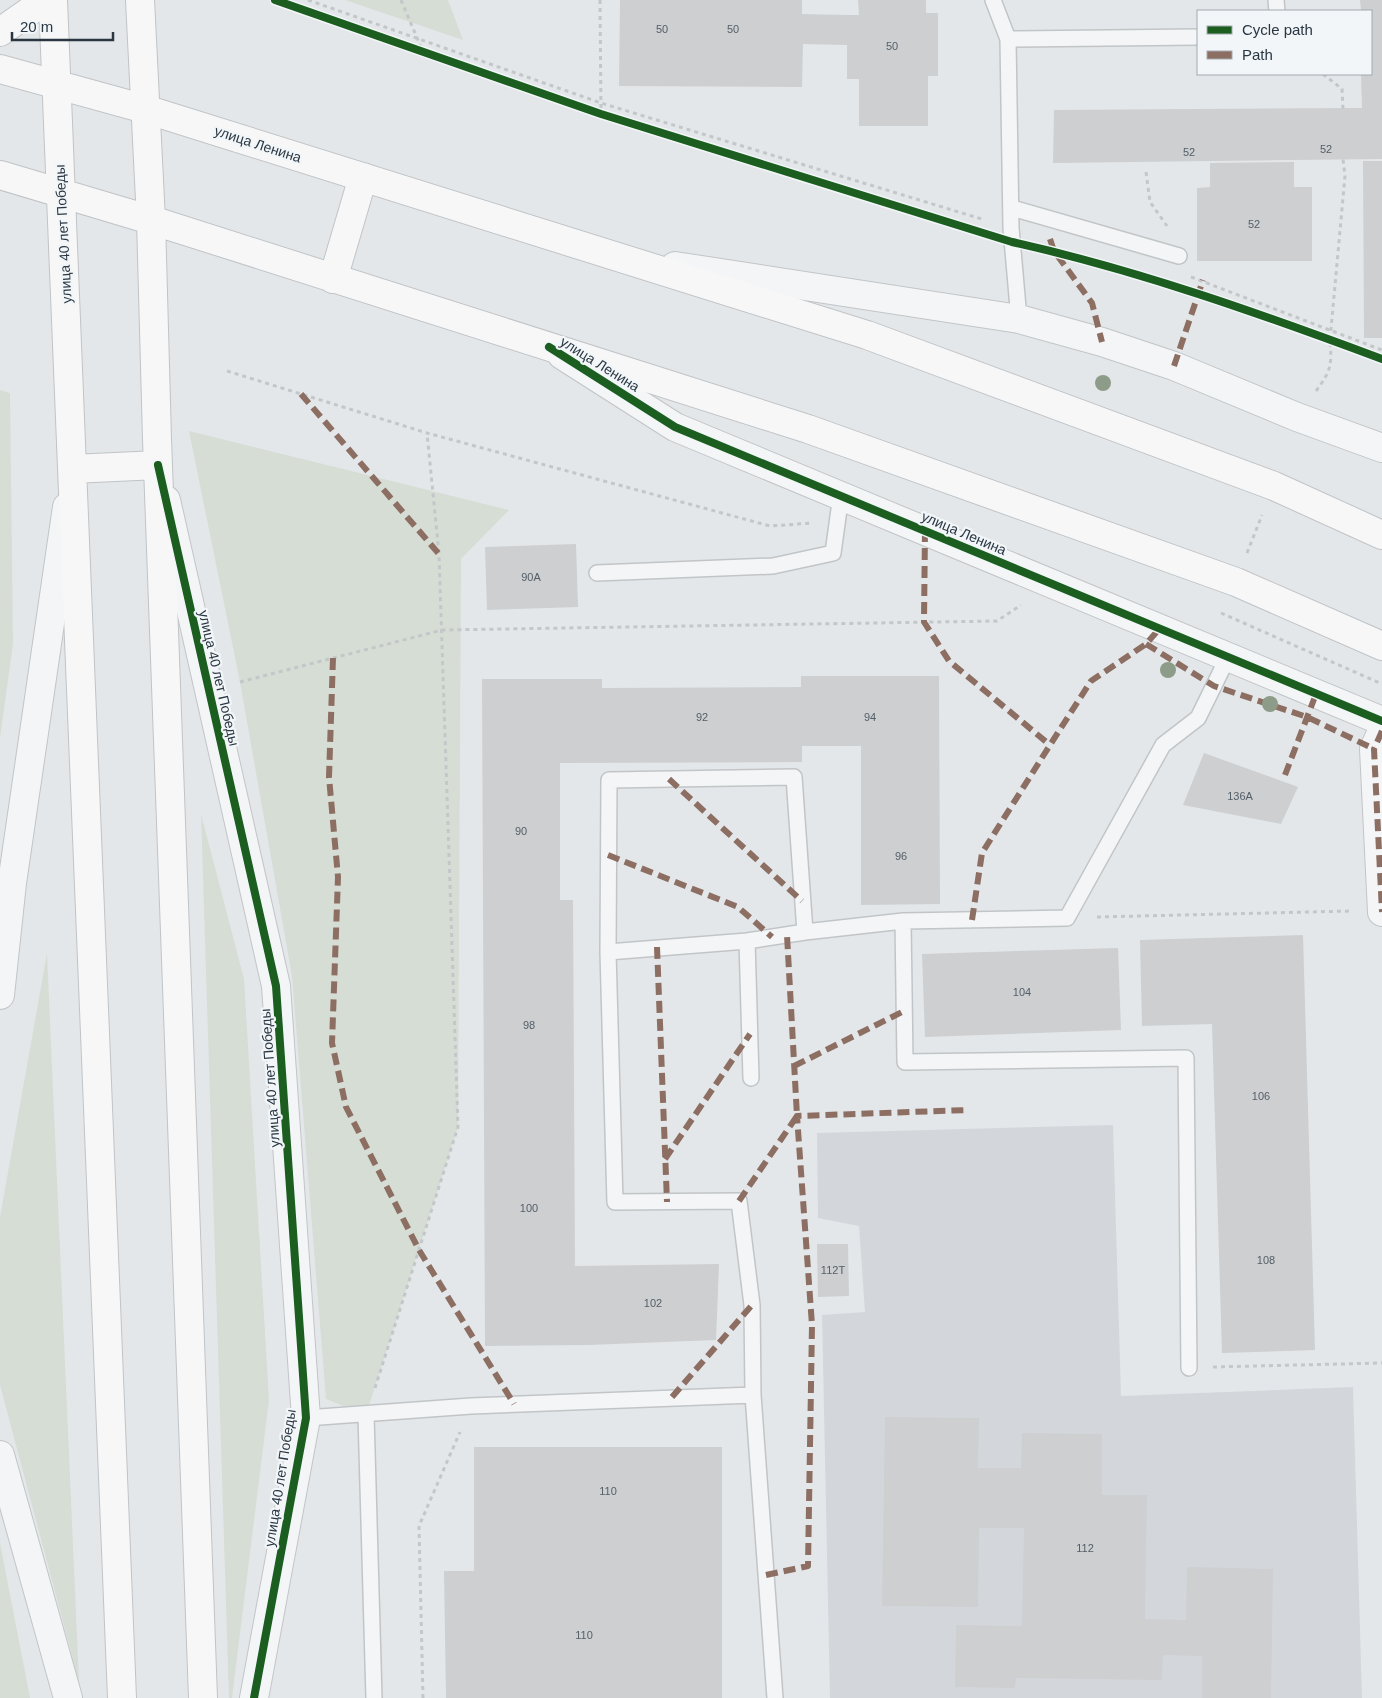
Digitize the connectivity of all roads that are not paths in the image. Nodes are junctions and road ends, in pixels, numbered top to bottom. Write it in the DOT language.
graph roads {
  1 [pos="46,0"];
  2 [pos="53,0"];
  3 [pos="140,0"];
  4 [pos="993,0"];
  5 [pos="0,32"];
  6 [pos="1197,37"];
  7 [pos="1008,39"];
  8 [pos="0,69"];
  9 [pos="56,84"];
  10 [pos="145,108"];
  11 [pos="0,175"];
  12 [pos="363,177"];
  13 [pos="61,194"];
  14 [pos="1012,208"];
  15 [pos="151,220"];
  16 [pos="1179,256"];
  17 [pos="628,259"];
  18 [pos="333,279"];
  19 [pos="1019,319"];
  20 [pos="548,347"];
  21 [pos="1382,448"];
  22 [pos="158,465"];
  23 [pos="72,469"];
  24 [pos="841,495"];
  25 [pos="1382,535"];
  26 [pos="597,573"];
  27 [pos="1382,646"];
  28 [pos="1228,657"];
  29 [pos="1382,721"];
  30 [pos="1382,731"];
  31 [pos="1382,910"];
  32 [pos="903,921"];
  33 [pos="805,932"];
  34 [pos="747,941"];
  35 [pos="608,952"];
  36 [pos="0,995"];
  37 [pos="751,1078"];
  38 [pos="1189,1368"];
  39 [pos="753,1395"];
  40 [pos="366,1415"];
  41 [pos="306,1418"];
  42 [pos="0,1456"];
  43 [pos="68,1698"];
  44 [pos="122,1698"];
  45 [pos="203,1698"];
  46 [pos="254,1698"];
  47 [pos="374,1698"];
  48 [pos="774,1698"];
  1 -- 5 [label="main road"];
  2 -- 9 [label="main road, улица 40 лет Победы"];
  3 -- 10 [label="main road, улица 40 лет Победы"];
  4 -- 7 [label="lane"];
  6 -- 7 [label="lane"];
  7 -- 14 [label="lane"];
  8 -- 9 [label="main road, улица Ленина"];
  9 -- 10 [label="main road, улица Ленина"];
  9 -- 13 [label="main road, улица 40 лет Победы"];
  10 -- 12 [label="main road, улица Ленина"];
  10 -- 15 [label="main road, улица 40 лет Победы"];
  11 -- 13 [label="main road, улица Ленина"];
  12 -- 17 [label="main road, улица Ленина"];
  12 -- 18 [label="main road"];
  13 -- 15 [label="main road, улица Ленина"];
  13 -- 23 [label="main road, улица 40 лет Победы"];
  14 -- 16 [label="lane"];
  14 -- 19 [label="lane"];
  15 -- 18 [label="main road, улица Ленина"];
  15 -- 22 [label="main road, улица 40 лет Победы"];
  17 -- 19 [label="street, улица Ленина"];
  17 -- 25 [label="main road, улица Ленина"];
  18 -- 20 [label="main road, улица Ленина"];
  19 -- 21 [label="street, улица Ленина"];
  20 -- 24 [label="street, улица Ленина"];
  20 -- 27 [label="main road, улица Ленина"];
  22 -- 23 [label="main road"];
  22 -- 41 [label="street, улица 40 лет Победы"];
  22 -- 45 [label="main road, улица 40 лет Победы"];
  23 -- 36 [label="street, улица 40 лет Победы"];
  23 -- 44 [label="main road, улица 40 лет Победы"];
  24 -- 26 [label="lane"];
  24 -- 28 [label="street, улица Ленина"];
  28 -- 29 [label="street, улица Ленина"];
  28 -- 32 [label="lane"];
  30 -- 31 [label="street"];
  32 -- 33 [label="lane"];
  32 -- 38 [label="lane"];
  33 -- 34 [label="lane"];
  33 -- 35 [label="lane"];
  34 -- 35 [label="lane"];
  34 -- 37 [label="lane"];
  35 -- 39 [label="lane"];
  39 -- 40 [label="lane"];
  39 -- 48 [label="lane"];
  40 -- 41 [label="lane"];
  40 -- 47 [label="lane"];
  41 -- 46 [label="street, улица 40 лет Победы"];
  42 -- 43 [label="street"];
}
